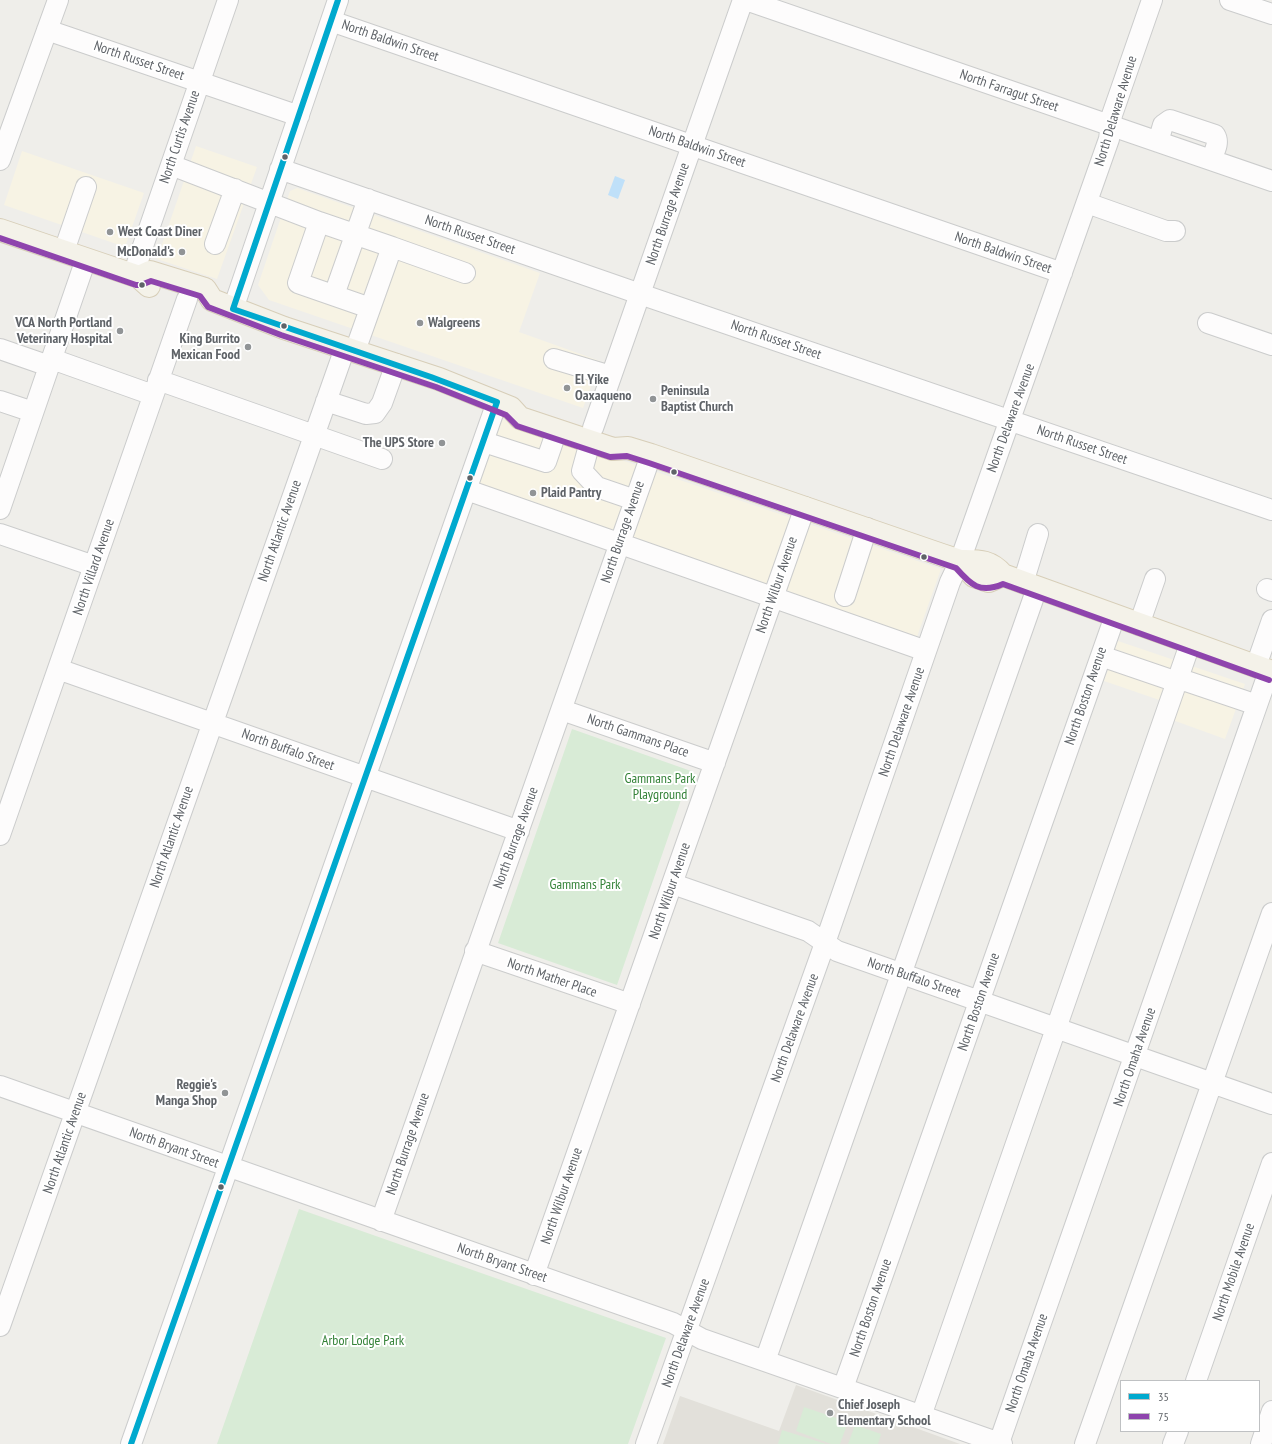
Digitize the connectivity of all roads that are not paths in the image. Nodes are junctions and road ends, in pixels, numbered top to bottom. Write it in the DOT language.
graph roads {
  1 [pos="58,0"];
  2 [pos="228,0"];
  3 [pos="338,0"];
  4 [pos="743,0"];
  5 [pos="746,0"];
  6 [pos="1152,0"];
  7 [pos="1230,0"];
  8 [pos="1272,14"];
  9 [pos="331,21"];
  10 [pos="47,30"];
  11 [pos="200,82"];
  12 [pos="299,116"];
  13 [pos="1111,126"];
  14 [pos="692,146"];
  15 [pos="0,160"];
  16 [pos="171,165"];
  17 [pos="280,169"];
  18 [pos="1272,181"];
  19 [pos="86,187"];
  20 [pos="235,189"];
  21 [pos="368,200"];
  22 [pos="269,203"];
  23 [pos="1087,203"];
  24 [pos="319,222"];
  25 [pos="0,230"];
  26 [pos="1175,231"];
  27 [pos="356,235"];
  28 [pos="215,244"];
  29 [pos="392,247"];
  30 [pos="64,251"];
  31 [pos="86,259"];
  32 [pos="465,273"];
  33 [pos="1062,273"];
  34 [pos="136,276"];
  35 [pos="640,294"];
  36 [pos="334,296"];
  37 [pos="187,298"];
  38 [pos="212,300"];
  39 [pos="233,308"];
  40 [pos="370,308"];
  41 [pos="1208,323"];
  42 [pos="1272,345"];
  43 [pos="0,349"];
  44 [pos="350,349"];
  45 [pos="554,359"];
  46 [pos="51,363"];
  47 [pos="396,364"];
  48 [pos="611,376"];
  49 [pos="156,388"];
  50 [pos="326,400"];
  51 [pos="0,401"];
  52 [pos="504,405"];
  53 [pos="34,412"];
  54 [pos="1011,420"];
  55 [pos="557,430"];
  56 [pos="314,435"];
  57 [pos="592,435"];
  58 [pos="484,442"];
  59 [pos="651,455"];
  60 [pos="382,459"];
  61 [pos="467,490"];
  62 [pos="635,500"];
  63 [pos="804,507"];
  64 [pos="0,509"];
  65 [pos="1272,510"];
  66 [pos="866,528"];
  67 [pos="0,534"];
  68 [pos="1038,534"];
  69 [pos="620,543"];
  70 [pos="960,562"];
  71 [pos="94,566"];
  72 [pos="1155,579"];
  73 [pos="1030,585"];
  74 [pos="845,596"];
  75 [pos="773,597"];
  76 [pos="1115,616"];
  77 [pos="1272,620"];
  78 [pos="1139,625"];
  79 [pos="1190,644"];
  80 [pos="926,651"];
  81 [pos="1101,656"];
  82 [pos="58,669"];
  83 [pos="1266,670"];
  84 [pos="1177,682"];
  85 [pos="1257,705"];
  86 [pos="562,710"];
  87 [pos="212,723"];
  88 [pos="715,763"];
  89 [pos="366,778"];
  90 [pos="519,831"];
  91 [pos="0,832"];
  92 [pos="673,884"];
  93 [pos="1272,913"];
  94 [pos="825,943"];
  95 [pos="476,951"];
  96 [pos="901,973"];
  97 [pos="980,1001"];
  98 [pos="630,1004"];
  99 [pos="1056,1027"];
  100 [pos="1135,1056"];
  101 [pos="1212,1083"];
  102 [pos="0,1086"];
  103 [pos="1272,1104"];
  104 [pos="76,1113"];
  105 [pos="1272,1163"];
  106 [pos="228,1167"];
  107 [pos="381,1221"];
  108 [pos="534,1275"];
  109 [pos="0,1326"];
  110 [pos="687,1331"];
  111 [pos="765,1361"];
  112 [pos="1196,1380"];
  113 [pos="843,1388"];
  114 [pos="1272,1411"];
  115 [pos="921,1416"];
  116 [pos="1178,1432"];
  117 [pos="1000,1443"];
  118 [pos="131,1444"];
  119 [pos="646,1444"];
  120 [pos="1085,1444"];
  121 [pos="1173,1444"];
  122 [pos="1261,1444"];
  1 -- 10 [label="street"];
  2 -- 11 [label="street, North Curtis Avenue"];
  3 -- 9 [label="street"];
  4 -- 14 [label="street, North Burrage Avenue"];
  5 -- 13 [label="street, North Farragut Street"];
  6 -- 13 [label="street, North Delaware Avenue"];
  7 -- 8 [label="street"];
  9 -- 12 [label="street"];
  9 -- 14 [label="street, North Baldwin Street"];
  10 -- 11 [label="street, North Russet Street"];
  10 -- 15 [label="street"];
  11 -- 12 [label="street, North Russet Street"];
  11 -- 16 [label="street, North Curtis Avenue"];
  12 -- 17 [label="street"];
  13 -- 18 [label="street, North Farragut Street"];
  13 -- 23 [label="street, North Delaware Avenue"];
  14 -- 33 [label="street, North Baldwin Street"];
  14 -- 35 [label="street, North Burrage Avenue"];
  16 -- 20 [label="street"];
  16 -- 34 [label="street, North Curtis Avenue"];
  17 -- 21 [label="street, North Russet Street"];
  17 -- 22 [label="street"];
  19 -- 30 [label="street"];
  20 -- 22 [label="street"];
  20 -- 28 [label="street"];
  21 -- 27 [label="street"];
  21 -- 35 [label="street, North Russet Street"];
  22 -- 24 [label="street"];
  22 -- 39 [label="street"];
  23 -- 26 [label="street"];
  23 -- 33 [label="street, North Delaware Avenue"];
  24 -- 27 [label="street"];
  24 -- 36 [label="street"];
  25 -- 30 [label="main road"];
  27 -- 29 [label="street"];
  27 -- 36 [label="street"];
  29 -- 32 [label="street"];
  29 -- 40 [label="street, North Atlantic Avenue"];
  30 -- 31 [label="main road"];
  31 -- 34 [label="main road"];
  31 -- 46 [label="street"];
  33 -- 54 [label="street, North Delaware Avenue"];
  34 -- 37 [label="main road"];
  34 -- 38 [label="main road"];
  35 -- 48 [label="street, North Burrage Avenue"];
  35 -- 54 [label="street, North Russet Street"];
  36 -- 40 [label="street"];
  37 -- 38 [label="main road"];
  37 -- 49 [label="street, North Villard Avenue"];
  38 -- 39 [label="main road"];
  39 -- 44 [label="main road"];
  40 -- 44 [label="street, North Atlantic Avenue"];
  41 -- 42 [label="street"];
  43 -- 46 [label="street"];
  44 -- 47 [label="main road"];
  44 -- 50 [label="street, North Atlantic Avenue"];
  45 -- 48 [label="street"];
  46 -- 49 [label="street"];
  46 -- 53 [label="street"];
  47 -- 50 [label="street"];
  47 -- 52 [label="main road"];
  48 -- 57 [label="street, North Burrage Avenue"];
  49 -- 56 [label="street"];
  49 -- 71 [label="street, North Villard Avenue"];
  50 -- 56 [label="street, North Atlantic Avenue"];
  51 -- 53 [label="street"];
  52 -- 55 [label="main road"];
  52 -- 57 [label="main road"];
  52 -- 58 [label="street"];
  53 -- 64 [label="street"];
  54 -- 65 [label="street, North Russet Street"];
  54 -- 70 [label="street, North Delaware Avenue"];
  55 -- 57 [label="main road"];
  55 -- 58 [label="street"];
  56 -- 60 [label="street"];
  56 -- 87 [label="street, North Atlantic Avenue"];
  57 -- 59 [label="main road"];
  57 -- 62 [label="street, North Burrage Avenue"];
  58 -- 61 [label="street"];
  59 -- 62 [label="street, North Burrage Avenue"];
  59 -- 63 [label="main road"];
  61 -- 69 [label="street"];
  61 -- 89 [label="street"];
  62 -- 69 [label="street, North Burrage Avenue"];
  63 -- 66 [label="main road"];
  63 -- 75 [label="street, North Wilbur Avenue"];
  66 -- 70 [label="main road"];
  66 -- 74 [label="street"];
  67 -- 71 [label="street"];
  68 -- 73 [label="street"];
  69 -- 75 [label="street"];
  69 -- 86 [label="street, North Burrage Avenue"];
  70 -- 73 [label="main road"];
  70 -- 80 [label="street, North Delaware Avenue"];
  71 -- 82 [label="street, North Villard Avenue"];
  72 -- 78 [label="street"];
  73 -- 76 [label="main road"];
  73 -- 96 [label="street"];
  75 -- 80 [label="street"];
  75 -- 88 [label="street, North Wilbur Avenue"];
  76 -- 78 [label="main road"];
  76 -- 81 [label="street, North Boston Avenue"];
  77 -- 83 [label="street, North Omaha Avenue"];
  78 -- 79 [label="main road"];
  79 -- 83 [label="main road"];
  79 -- 84 [label="street"];
  80 -- 94 [label="street, North Delaware Avenue"];
  81 -- 84 [label="street"];
  81 -- 97 [label="street, North Boston Avenue"];
  82 -- 87 [label="street, North Buffalo Street"];
  82 -- 91 [label="street, North Villard Avenue"];
  83 -- 85 [label="street, North Omaha Avenue"];
  84 -- 85 [label="street"];
  84 -- 99 [label="street"];
  85 -- 100 [label="street, North Omaha Avenue"];
  86 -- 88 [label="street, North Gammans Place"];
  86 -- 90 [label="street, North Burrage Avenue"];
  87 -- 89 [label="street, North Buffalo Street"];
  87 -- 104 [label="street, North Atlantic Avenue"];
  88 -- 92 [label="street, North Wilbur Avenue"];
  89 -- 90 [label="street, North Buffalo Street"];
  89 -- 106 [label="street"];
  90 -- 95 [label="street, North Burrage Avenue"];
  92 -- 94 [label="street, North Buffalo Street"];
  92 -- 98 [label="street, North Wilbur Avenue"];
  93 -- 101 [label="street"];
  94 -- 96 [label="street, North Buffalo Street"];
  94 -- 110 [label="street, North Delaware Avenue"];
  95 -- 98 [label="street, North Mather Place"];
  95 -- 107 [label="street, North Burrage Avenue"];
  96 -- 97 [label="street, North Buffalo Street"];
  96 -- 111 [label="street"];
  97 -- 99 [label="street, North Buffalo Street"];
  97 -- 113 [label="street, North Boston Avenue"];
  98 -- 108 [label="street, North Wilbur Avenue"];
  99 -- 100 [label="street, North Buffalo Street"];
  99 -- 115 [label="street"];
  100 -- 101 [label="street, North Buffalo Street"];
  100 -- 117 [label="street, North Omaha Avenue"];
  101 -- 103 [label="street, North Buffalo Street"];
  101 -- 120 [label="street"];
  102 -- 104 [label="street, North Bryant Street"];
  104 -- 106 [label="street, North Bryant Street"];
  104 -- 109 [label="street, North Atlantic Avenue"];
  105 -- 112 [label="street, North Mobile Avenue"];
  106 -- 107 [label="street, North Bryant Street"];
  106 -- 118 [label="street"];
  107 -- 108 [label="street, North Bryant Street"];
  108 -- 110 [label="street, North Bryant Street"];
  110 -- 111 [label="street, North Bryant Street"];
  110 -- 119 [label="street, North Delaware Avenue"];
  111 -- 113 [label="street, North Bryant Street"];
  113 -- 115 [label="street, North Bryant Street"];
  114 -- 122 [label="street"];
  115 -- 117 [label="street, North Bryant Street"];
  116 -- 121 [label="street"];
}
